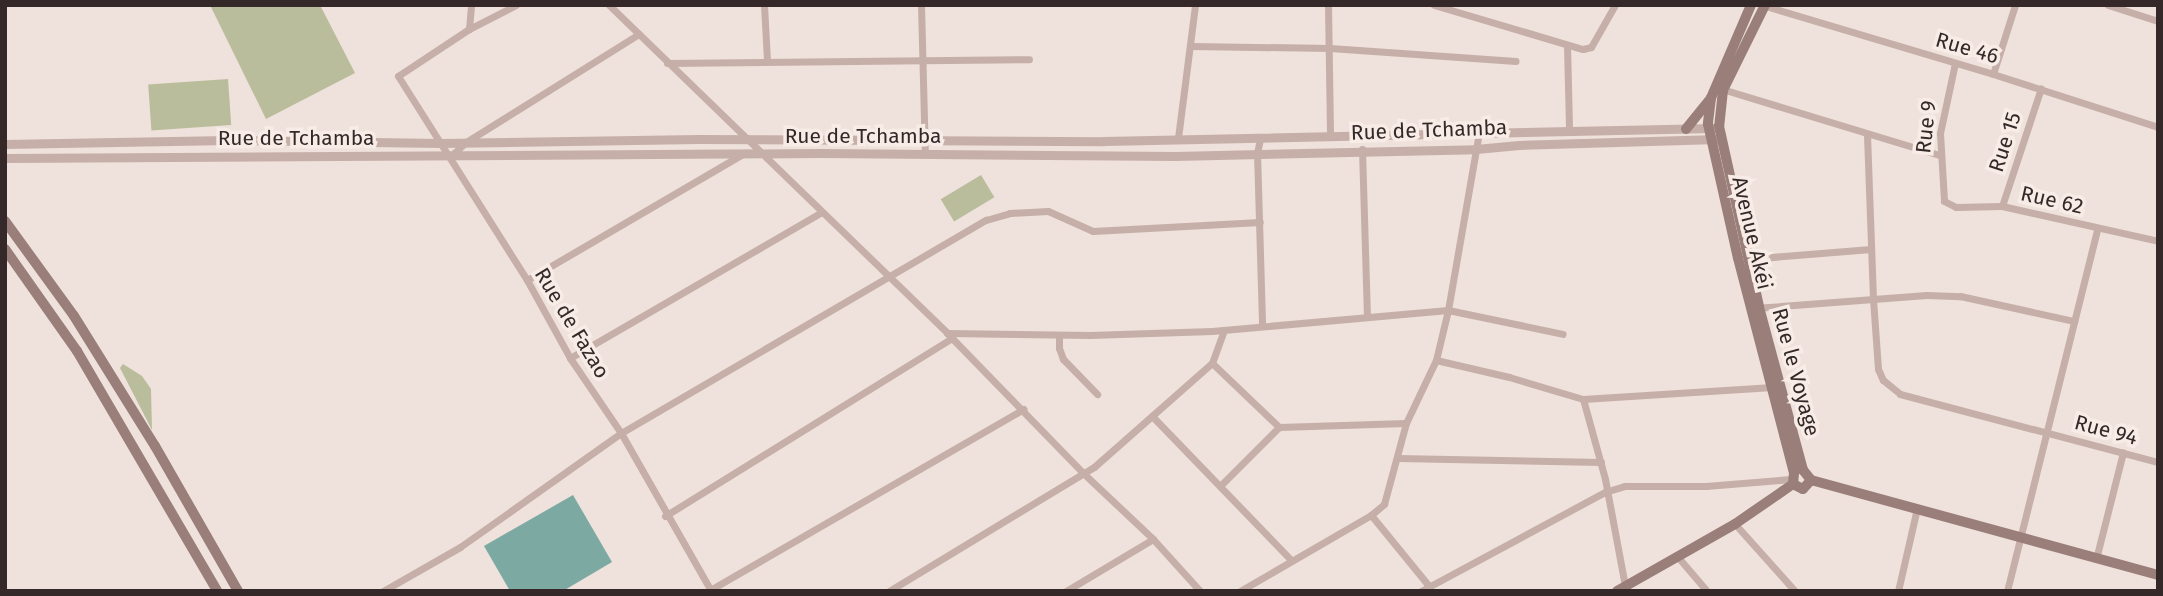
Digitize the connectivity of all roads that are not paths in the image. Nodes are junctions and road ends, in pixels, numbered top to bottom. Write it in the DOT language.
graph roads {
  1 [pos="471,5"];
  2 [pos="516,5"];
  3 [pos="609,5"];
  4 [pos="764,5"];
  5 [pos="921,5"];
  6 [pos="1195,5"];
  7 [pos="1328,5"];
  8 [pos="1434,5"];
  9 [pos="1615,5"];
  10 [pos="1751,5"];
  11 [pos="2015,5"];
  12 [pos="2108,5"];
  13 [pos="1764,6"];
  14 [pos="617,9"];
  15 [pos="2158,21"];
  16 [pos="469,29"];
  17 [pos="639,34"];
  18 [pos="1567,45"];
  19 [pos="1190,46"];
  20 [pos="1330,48"];
  21 [pos="923,59"];
  22 [pos="1030,59"];
  23 [pos="767,60"];
  24 [pos="1516,61"];
  25 [pos="1955,62"];
  26 [pos="667,63"];
  27 [pos="1993,74"];
  28 [pos="1720,88"];
  29 [pos="2041,89"];
  30 [pos="1711,98"];
  31 [pos="2158,127"];
  32 [pos="1569,129"];
  33 [pos="1686,129"];
  34 [pos="1479,132"];
  35 [pos="1715,133"];
  36 [pos="1330,135"];
  37 [pos="1867,135"];
  38 [pos="1178,138"];
  39 [pos="1260,139"];
  40 [pos="748,140"];
  41 [pos="925,141"];
  42 [pos="466,142"];
  43 [pos="440,143"];
  44 [pos="5,144"];
  45 [pos="1362,149"];
  46 [pos="1476,149"];
  47 [pos="744,153"];
  48 [pos="761,153"];
  49 [pos="925,153"];
  50 [pos="1257,153"];
  51 [pos="1939,155"];
  52 [pos="450,156"];
  53 [pos="5,158"];
  54 [pos="1942,195"];
  55 [pos="2002,206"];
  56 [pos="822,212"];
  57 [pos="5,221"];
  58 [pos="1260,222"];
  59 [pos="2097,229"];
  60 [pos="2158,241"];
  61 [pos="5,249"];
  62 [pos="1871,249"];
  63 [pos="1747,259"];
  64 [pos="890,278"];
  65 [pos="527,280"];
  66 [pos="1873,299"];
  67 [pos="1755,307"];
  68 [pos="1448,310"];
  69 [pos="1367,315"];
  70 [pos="2074,321"];
  71 [pos="1262,326"];
  72 [pos="1224,330"];
  73 [pos="1563,334"];
  74 [pos="1059,335"];
  75 [pos="949,336"];
  76 [pos="570,358"];
  77 [pos="1436,360"];
  78 [pos="1212,363"];
  79 [pos="1776,387"];
  80 [pos="1097,394"];
  81 [pos="1583,399"];
  82 [pos="1023,409"];
  83 [pos="1152,416"];
  84 [pos="1406,423"];
  85 [pos="1279,427"];
  86 [pos="2046,432"];
  87 [pos="621,433"];
  88 [pos="2123,452"];
  89 [pos="1398,458"];
  90 [pos="1601,462"];
  91 [pos="2158,462"];
  92 [pos="1082,472"];
  93 [pos="1795,477"];
  94 [pos="1811,480"];
  95 [pos="1220,486"];
  96 [pos="1605,492"];
  97 [pos="1917,508"];
  98 [pos="1371,515"];
  99 [pos="665,516"];
  100 [pos="1735,524"];
  101 [pos="2019,537"];
  102 [pos="1153,539"];
  103 [pos="1677,556"];
  104 [pos="2096,559"];
  105 [pos="1291,560"];
  106 [pos="2158,575"];
  107 [pos="1425,589"];
  108 [pos="1621,589"];
  109 [pos="710,590"];
  110 [pos="217,591"];
  111 [pos="238,591"];
  112 [pos="383,591"];
  113 [pos="889,591"];
  114 [pos="1066,591"];
  115 [pos="1200,591"];
  116 [pos="1240,591"];
  117 [pos="1707,591"];
  118 [pos="1795,591"];
  119 [pos="1898,591"];
  120 [pos="2007,591"];
  1 -- 16 [label="street"];
  2 -- 16 [label="street"];
  3 -- 14 [label="street"];
  4 -- 23 [label="street"];
  5 -- 21 [label="street"];
  6 -- 19 [label="street"];
  7 -- 20 [label="street"];
  8 -- 18 [label="street"];
  9 -- 18 [label="street"];
  10 -- 28 [label="main road, Avenue Akéi"];
  11 -- 27 [label="street"];
  12 -- 15 [label="street"];
  13 -- 25 [label="street, Rue 46"];
  13 -- 28 [label="main road, Rue le Voyage"];
  14 -- 17 [label="street"];
  16 -- 43 [label="street, Rue de Fazao"];
  17 -- 26 [label="street"];
  17 -- 42 [label="street"];
  18 -- 32 [label="street"];
  19 -- 20 [label="street"];
  19 -- 38 [label="street"];
  20 -- 24 [label="street"];
  20 -- 36 [label="street"];
  21 -- 22 [label="street"];
  21 -- 23 [label="street"];
  21 -- 41 [label="street"];
  23 -- 26 [label="street"];
  25 -- 27 [label="street, Rue 46"];
  25 -- 51 [label="street, Rue 9"];
  26 -- 40 [label="street"];
  27 -- 29 [label="street, Rue 46"];
  28 -- 30 [label="main road, Avenue Akéi"];
  28 -- 35 [label="main road, Rue le Voyage"];
  28 -- 37 [label="street"];
  29 -- 31 [label="street, Rue 46"];
  29 -- 55 [label="street, Rue 15"];
  30 -- 33 [label="main road"];
  30 -- 35 [label="main road, Avenue Akéi"];
  32 -- 33 [label="street, Rue de Tchamba"];
  32 -- 34 [label="street, Rue de Tchamba"];
  33 -- 35 [label="street, Rue de Tchamba"];
  34 -- 36 [label="street, Rue de Tchamba"];
  34 -- 46 [label="street"];
  35 -- 46 [label="street, Rue de Tchamba"];
  35 -- 63 [label="main road, Rue le Voyage"];
  35 -- 67 [label="main road, Avenue Akéi"];
  36 -- 39 [label="street, Rue de Tchamba"];
  37 -- 51 [label="street"];
  37 -- 62 [label="street, Rue 94"];
  38 -- 39 [label="street, Rue de Tchamba"];
  38 -- 41 [label="street, Rue de Tchamba"];
  39 -- 50 [label="street"];
  40 -- 41 [label="street, Rue de Tchamba"];
  40 -- 42 [label="street, Rue de Tchamba"];
  40 -- 48 [label="street"];
  41 -- 49 [label="street"];
  42 -- 43 [label="street, Rue de Tchamba"];
  42 -- 52 [label="street"];
  43 -- 44 [label="street, Rue de Tchamba"];
  43 -- 52 [label="street, Rue de Fazao"];
  45 -- 46 [label="street, Rue de Tchamba"];
  45 -- 50 [label="street, Rue de Tchamba"];
  45 -- 69 [label="street"];
  46 -- 68 [label="street"];
  47 -- 48 [label="street, Rue de Tchamba"];
  47 -- 52 [label="street, Rue de Tchamba"];
  47 -- 65 [label="street"];
  48 -- 49 [label="street, Rue de Tchamba"];
  48 -- 56 [label="street"];
  49 -- 50 [label="street, Rue de Tchamba"];
  50 -- 58 [label="street"];
  51 -- 54 [label="street, Rue 9"];
  52 -- 53 [label="street, Rue de Tchamba"];
  52 -- 65 [label="street, Rue de Fazao"];
  54 -- 55 [label="street, Rue 62"];
  55 -- 59 [label="street, Rue 62"];
  56 -- 64 [label="street"];
  56 -- 76 [label="street"];
  57 -- 111 [label="main road"];
  58 -- 64 [label="street"];
  58 -- 71 [label="street"];
  59 -- 60 [label="street, Rue 62"];
  59 -- 70 [label="street"];
  61 -- 110 [label="main road"];
  62 -- 63 [label="street"];
  62 -- 66 [label="street, Rue 94"];
  63 -- 67 [label="main road, Rue le Voyage"];
  64 -- 75 [label="street"];
  64 -- 87 [label="street"];
  65 -- 76 [label="street, Rue de Fazao"];
  66 -- 67 [label="street"];
  66 -- 70 [label="street"];
  66 -- 86 [label="street, Rue 94"];
  67 -- 79 [label="main road, Rue le Voyage"];
  68 -- 69 [label="street"];
  68 -- 73 [label="street"];
  68 -- 77 [label="street"];
  69 -- 71 [label="street"];
  70 -- 86 [label="street"];
  71 -- 72 [label="street"];
  72 -- 74 [label="street"];
  72 -- 78 [label="street"];
  74 -- 75 [label="street"];
  74 -- 80 [label="street"];
  75 -- 82 [label="street"];
  75 -- 99 [label="street"];
  76 -- 87 [label="street, Rue de Fazao"];
  77 -- 81 [label="street"];
  77 -- 84 [label="street"];
  78 -- 83 [label="street"];
  78 -- 85 [label="street"];
  79 -- 81 [label="street"];
  79 -- 93 [label="main road, Rue le Voyage"];
  81 -- 90 [label="street"];
  82 -- 92 [label="street"];
  82 -- 109 [label="street"];
  83 -- 92 [label="street"];
  83 -- 95 [label="street"];
  84 -- 85 [label="street"];
  84 -- 89 [label="street"];
  85 -- 95 [label="street"];
  86 -- 88 [label="street, Rue 94"];
  86 -- 101 [label="street"];
  87 -- 99 [label="street, Rue de Fazao"];
  87 -- 112 [label="street"];
  88 -- 91 [label="street, Rue 94"];
  88 -- 104 [label="street"];
  89 -- 90 [label="street"];
  89 -- 98 [label="street"];
  90 -- 96 [label="street"];
  92 -- 102 [label="street"];
  92 -- 113 [label="street"];
  93 -- 94 [label="main road"];
  93 -- 94 [label="main road"];
  93 -- 96 [label="street"];
  93 -- 100 [label="main road"];
  94 -- 97 [label="main road"];
  95 -- 105 [label="street"];
  96 -- 107 [label="street"];
  96 -- 108 [label="street"];
  97 -- 101 [label="main road"];
  97 -- 119 [label="street"];
  98 -- 105 [label="street"];
  98 -- 107 [label="street"];
  99 -- 109 [label="street, Rue de Fazao"];
  100 -- 103 [label="main road"];
  100 -- 118 [label="street"];
  101 -- 104 [label="main road"];
  101 -- 120 [label="street"];
  102 -- 114 [label="street"];
  102 -- 115 [label="street"];
  103 -- 108 [label="main road"];
  103 -- 117 [label="street"];
  104 -- 106 [label="main road"];
  105 -- 116 [label="street"];
}
